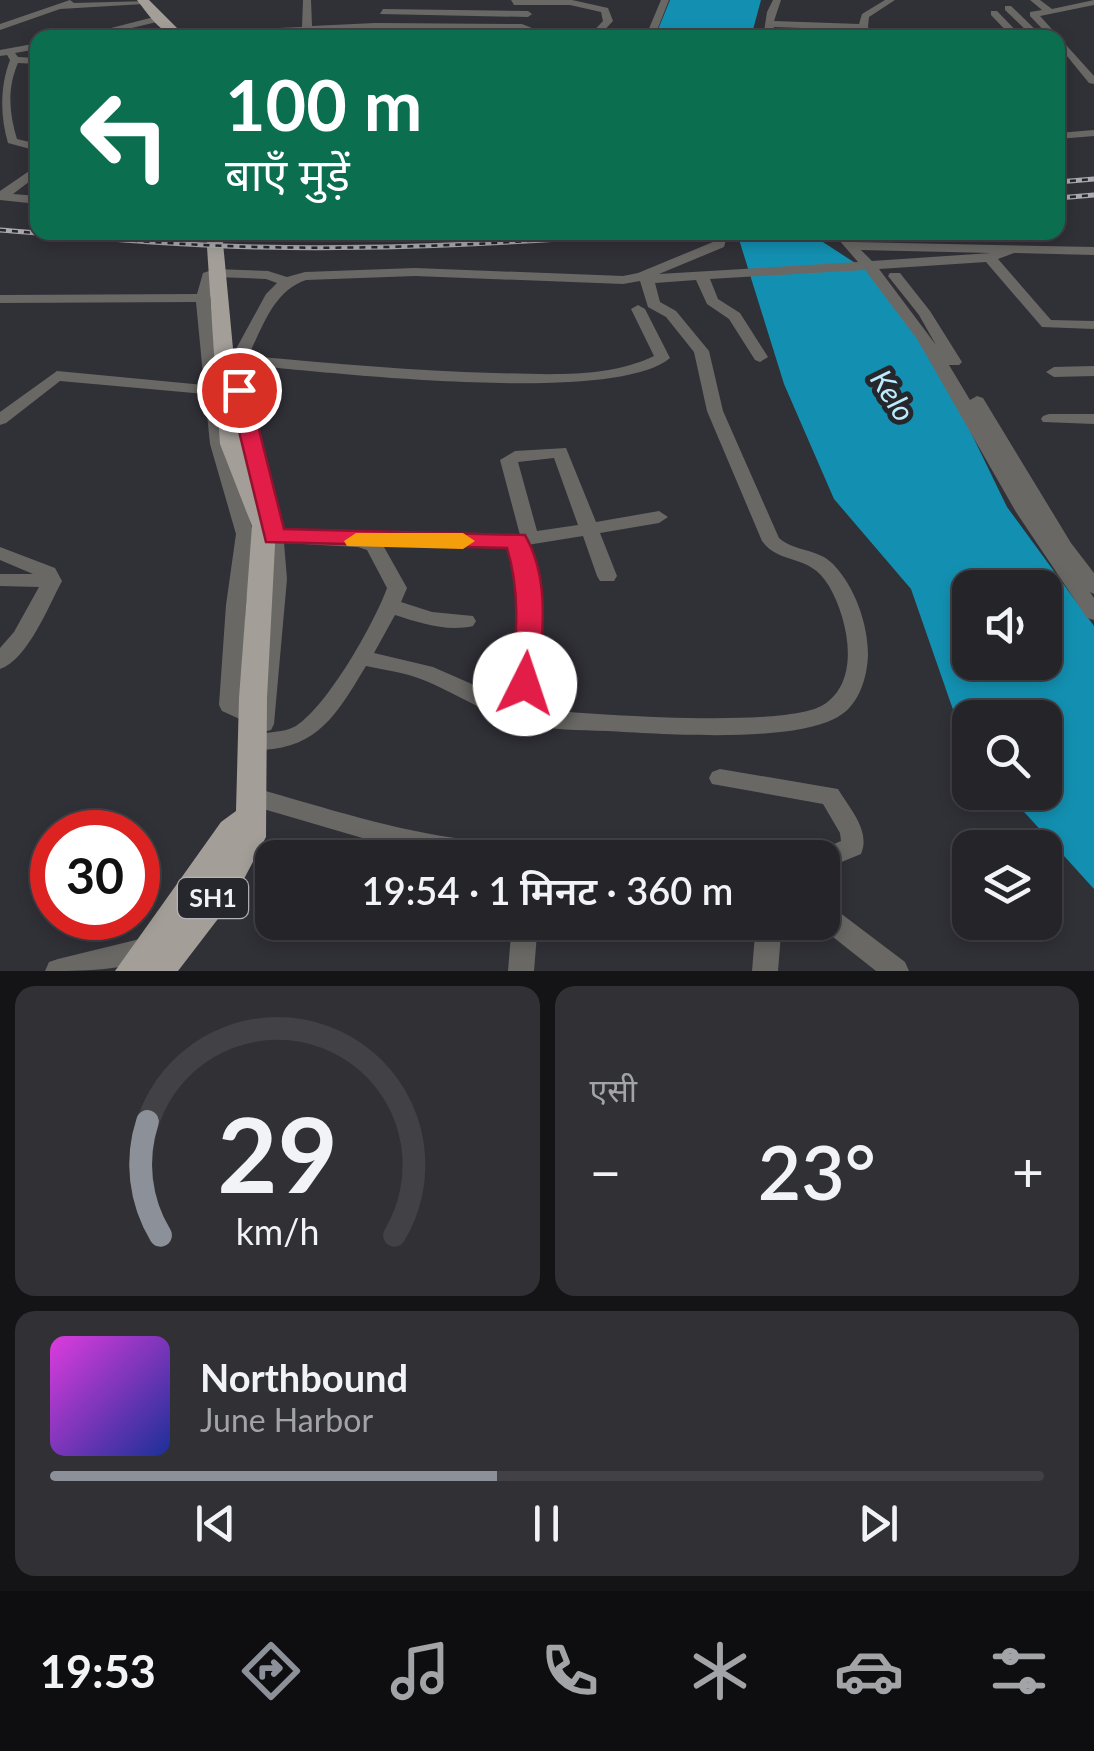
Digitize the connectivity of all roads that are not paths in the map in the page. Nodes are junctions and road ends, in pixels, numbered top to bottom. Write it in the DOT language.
graph roads {
  1 [pos="307,0"];
  2 [pos="388,0"];
  3 [pos="777,0"];
  4 [pos="891,0"];
  5 [pos="1034,0"];
  6 [pos="144,1"];
  7 [pos="478,1"];
  8 [pos="564,1"];
  9 [pos="659,2"];
  10 [pos="1094,2"];
  11 [pos="66,3"];
  12 [pos="1008,8"];
  13 [pos="382,12"];
  14 [pos="1050,12"];
  15 [pos="994,13"];
  16 [pos="528,14"];
  17 [pos="77,17"];
  18 [pos="158,20"];
  19 [pos="90,24"];
  20 [pos="770,24"];
  21 [pos="376,26"];
  22 [pos="0,28"];
  23 [pos="306,28"];
  24 [pos="100,30"];
  25 [pos="113,30"];
  26 [pos="172,30"];
  27 [pos="274,30"];
  28 [pos="374,30"];
  29 [pos="529,30"];
  30 [pos="598,30"];
  31 [pos="651,30"];
  32 [pos="769,30"];
  33 [pos="829,30"];
  34 [pos="867,30"];
  35 [pos="1011,30"];
  36 [pos="1031,30"];
  37 [pos="1051,30"];
  38 [pos="1065,52"];
  39 [pos="8,54"];
  40 [pos="1093,81"];
  41 [pos="1094,136"];
  42 [pos="1065,138"];
  43 [pos="6,140"];
  44 [pos="30,175"];
  45 [pos="0,196"];
  46 [pos="30,199"];
  47 [pos="215,240"];
  48 [pos="720,240"];
  49 [pos="852,241"];
  50 [pos="1013,248"];
  51 [pos="1094,251"];
  52 [pos="984,259"];
  53 [pos="702,277"];
  54 [pos="623,280"];
  55 [pos="646,280"];
  56 [pos="287,282"];
  57 [pos="204,298"];
  58 [pos="0,299"];
  59 [pos="638,309"];
  60 [pos="1094,325"];
  61 [pos="760,357"];
  62 [pos="238,360"];
  63 [pos="1094,371"];
  64 [pos="1054,372"];
  65 [pos="212,390"];
  66 [pos="1094,418"];
  67 [pos="1050,419"];
  68 [pos="0,420"];
  69 [pos="658,518"];
  70 [pos="590,528"];
  71 [pos="274,536"];
  72 [pos="523,540"];
  73 [pos="360,541"];
  74 [pos="0,553"];
  75 [pos="607,576"];
  76 [pos="0,580"];
  77 [pos="52,581"];
  78 [pos="1094,586"];
  79 [pos="391,606"];
  80 [pos="1094,613"];
  81 [pos="466,622"];
  82 [pos="360,657"];
  83 [pos="0,661"];
  84 [pos="523,716"];
  85 [pos="254,729"];
  86 [pos="720,778"];
  87 [pos="250,807"];
  88 [pos="412,840"];
  89 [pos="840,853"];
  90 [pos="840,928"];
  91 [pos="524,940"];
  92 [pos="768,940"];
  93 [pos="153,958"];
  94 [pos="58,971"];
  95 [pos="521,971"];
  96 [pos="765,971"];
  97 [pos="896,971"];
  1 -- 23 [label="street"];
  2 -- 13 [label="street"];
  3 -- 20 [label="street"];
  4 -- 34 [label="street"];
  5 -- 14 [label="street"];
  6 -- 11 [label="street"];
  6 -- 18 [label="main road"];
  7 -- 8 [label="street"];
  8 -- 30 [label="street"];
  9 -- 31 [label="street"];
  10 -- 14 [label="street"];
  11 -- 17 [label="street"];
  11 -- 22 [label="street"];
  12 -- 36 [label="street"];
  13 -- 16 [label="street"];
  13 -- 21 [label="street"];
  14 -- 37 [label="street"];
  15 -- 35 [label="street"];
  18 -- 25 [label="street"];
  18 -- 26 [label="main road"];
  19 -- 24 [label="street"];
  20 -- 32 [label="street"];
  20 -- 33 [label="street"];
  21 -- 23 [label="street"];
  21 -- 28 [label="street"];
  21 -- 29 [label="street"];
  23 -- 27 [label="street"];
  38 -- 40 [label="street"];
  39 -- 43 [label="street"];
  41 -- 42 [label="street"];
  44 -- 45 [label="street"];
  45 -- 46 [label="street"];
  47 -- 85 [label="main road, SH1"];
  48 -- 54 [label="street"];
  49 -- 50 [label="street"];
  49 -- 78 [label="street"];
  49 -- 80 [label="street"];
  50 -- 51 [label="street"];
  50 -- 52 [label="street"];
  52 -- 53 [label="street"];
  52 -- 60 [label="street"];
  53 -- 55 [label="street"];
  53 -- 61 [label="street"];
  54 -- 55 [label="street"];
  54 -- 56 [label="street"];
  55 -- 84 [label="street"];
  56 -- 57 [label="street"];
  56 -- 62 [label="street"];
  57 -- 58 [label="street"];
  57 -- 65 [label="street"];
  59 -- 62 [label="street"];
  62 -- 71 [label="street"];
  63 -- 64 [label="street"];
  65 -- 68 [label="street"];
  65 -- 85 [label="street"];
  66 -- 67 [label="street"];
  69 -- 70 [label="street"];
  70 -- 72 [label="street"];
  70 -- 72 [label="street"];
  70 -- 75 [label="street"];
  71 -- 73 [label="street"];
  71 -- 85 [label="street"];
  72 -- 73 [label="street"];
  72 -- 84 [label="street"];
  73 -- 79 [label="street"];
  74 -- 77 [label="street"];
  76 -- 77 [label="street"];
  77 -- 83 [label="street"];
  79 -- 81 [label="street"];
  79 -- 82 [label="street"];
  82 -- 84 [label="street"];
  82 -- 85 [label="street"];
  85 -- 87 [label="main road, SH1"];
  86 -- 89 [label="street"];
  87 -- 88 [label="street"];
  87 -- 93 [label="main road, SH1"];
  90 -- 97 [label="street"];
  91 -- 95 [label="street"];
  92 -- 96 [label="street"];
  93 -- 94 [label="street"];
}
